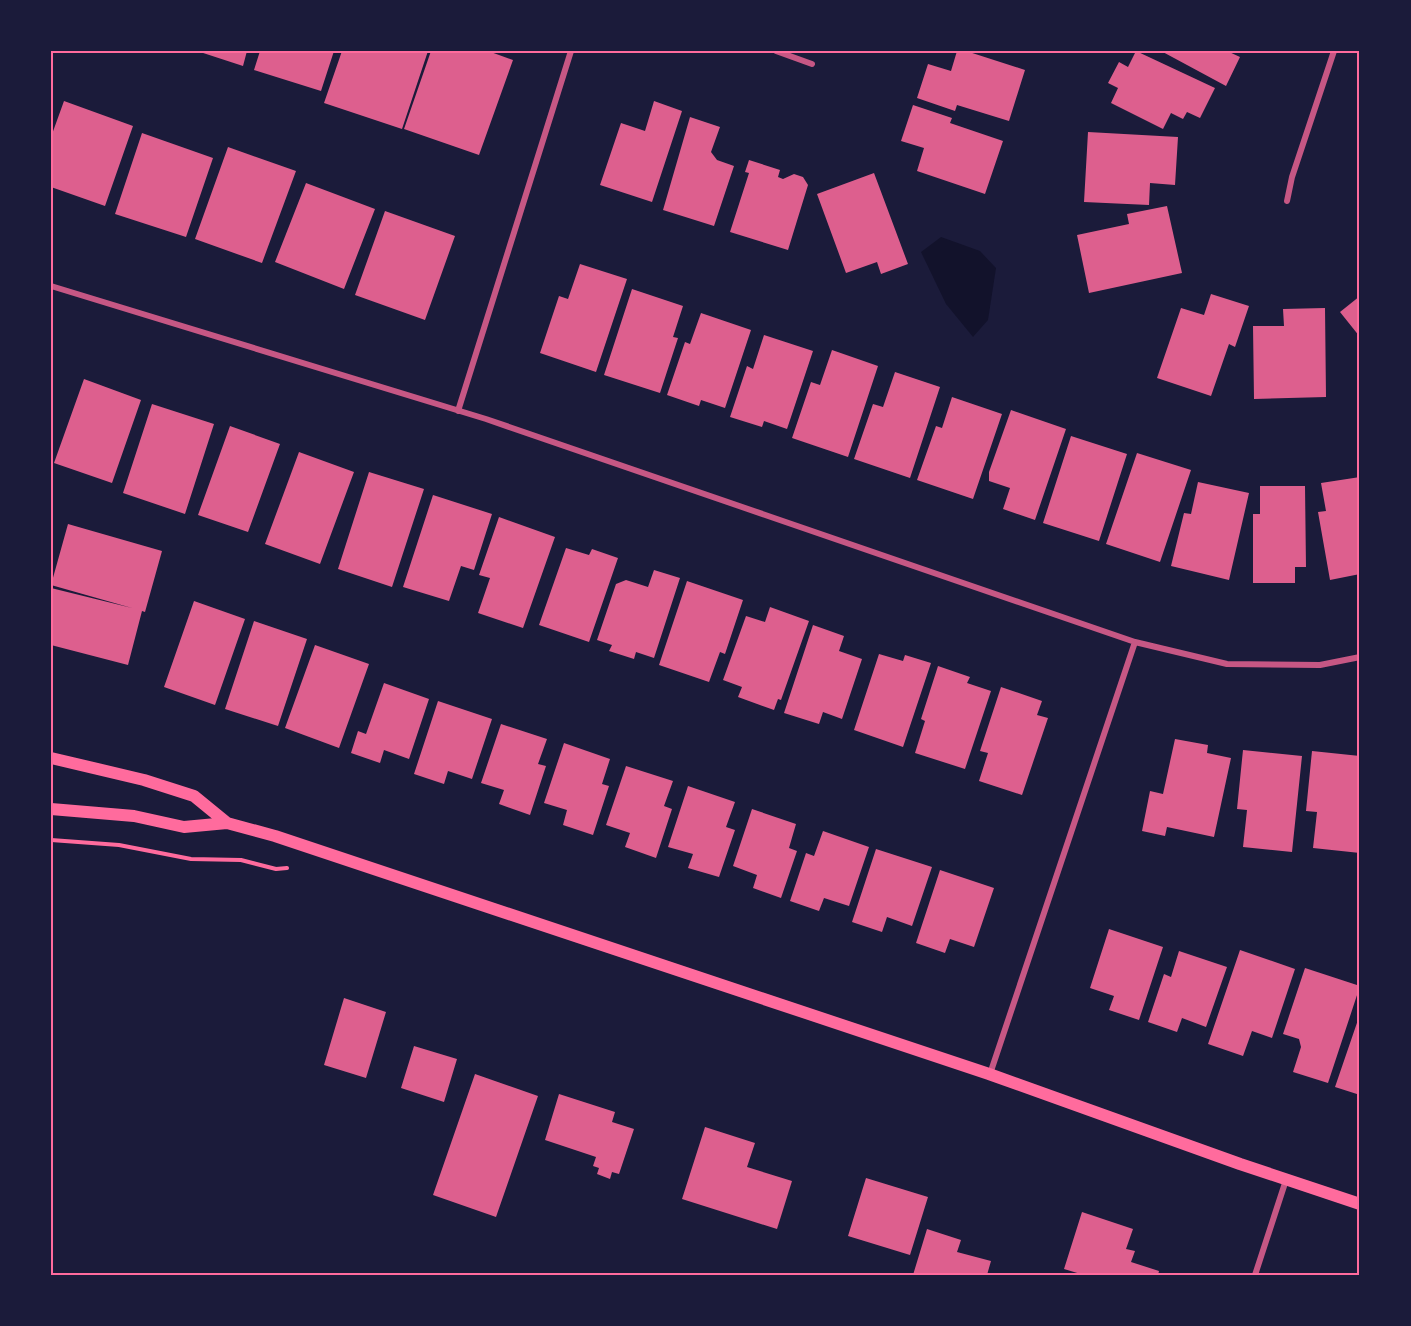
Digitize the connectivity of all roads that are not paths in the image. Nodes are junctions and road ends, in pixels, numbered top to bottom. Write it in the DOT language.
graph roads {
  1 [pos="571,51"];
  2 [pos="776,51"];
  3 [pos="1334,51"];
  4 [pos="812,64"];
  5 [pos="1287,201"];
  6 [pos="51,286"];
  7 [pos="458,411"];
  8 [pos="1135,642"];
  9 [pos="1360,657"];
  10 [pos="51,758"];
  11 [pos="51,809"];
  12 [pos="227,823"];
  13 [pos="989,1074"];
  14 [pos="1287,1179"];
  15 [pos="1360,1204"];
  16 [pos="1255,1275"];
  1 -- 7 [label="street"];
  2 -- 4 [label="street"];
  3 -- 5 [label="street"];
  6 -- 7 [label="street"];
  7 -- 8 [label="street"];
  8 -- 9 [label="street"];
  8 -- 13 [label="street"];
  10 -- 12 [label="main road"];
  11 -- 12 [label="main road"];
  12 -- 13 [label="main road"];
  13 -- 14 [label="main road"];
  14 -- 15 [label="main road"];
  14 -- 16 [label="street"];
}
